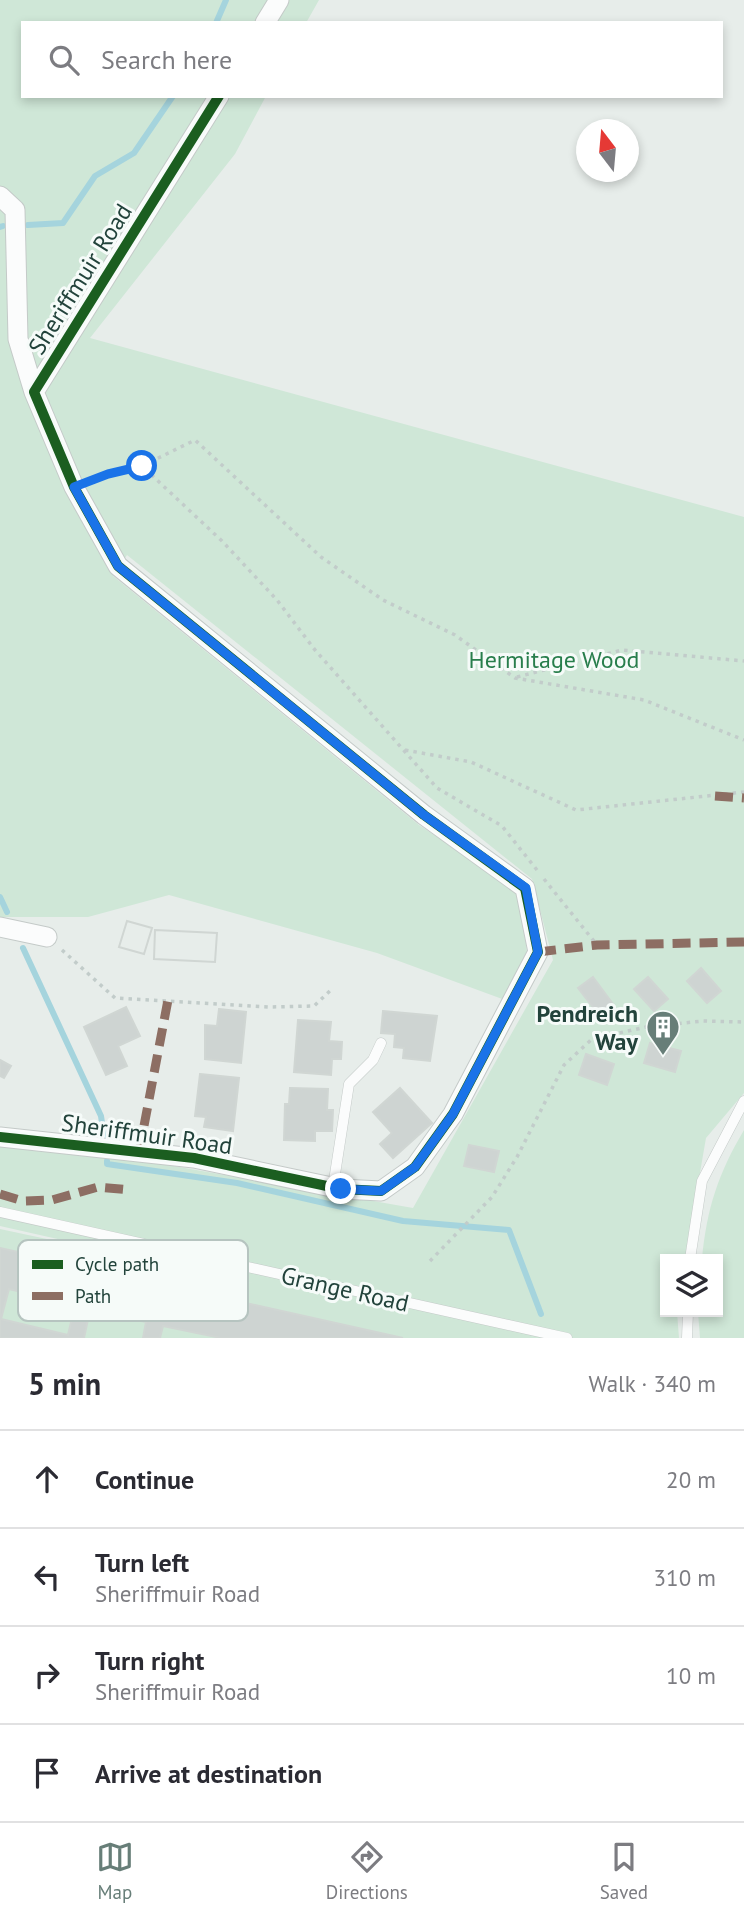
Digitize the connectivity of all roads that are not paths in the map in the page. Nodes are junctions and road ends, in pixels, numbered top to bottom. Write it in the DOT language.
graph roads {
  1 [pos="279,0"];
  2 [pos="266,21"];
  3 [pos="218,98"];
  4 [pos="0,196"];
  5 [pos="34,392"];
  6 [pos="0,927"];
  7 [pos="47,937"];
  8 [pos="382,1043"];
  9 [pos="744,1101"];
  10 [pos="0,1137"];
  11 [pos="333,1187"];
  12 [pos="0,1212"];
  13 [pos="126,1240"];
  14 [pos="691,1254"];
  15 [pos="248,1267"];
  16 [pos="688,1317"];
  17 [pos="566,1338"];
  18 [pos="687,1338"];
  1 -- 2 [label="street"];
  3 -- 5 [label="street, Sheriffmuir Road"];
  4 -- 5 [label="street"];
  5 -- 11 [label="street, Sheriffmuir Road"];
  6 -- 7 [label="street"];
  8 -- 11 [label="lane"];
  9 -- 14 [label="lane"];
  10 -- 11 [label="street, Sheriffmuir Road"];
  12 -- 13 [label="lane, Grange Road"];
  15 -- 17 [label="lane, Grange Road"];
  16 -- 18 [label="lane"];
}
